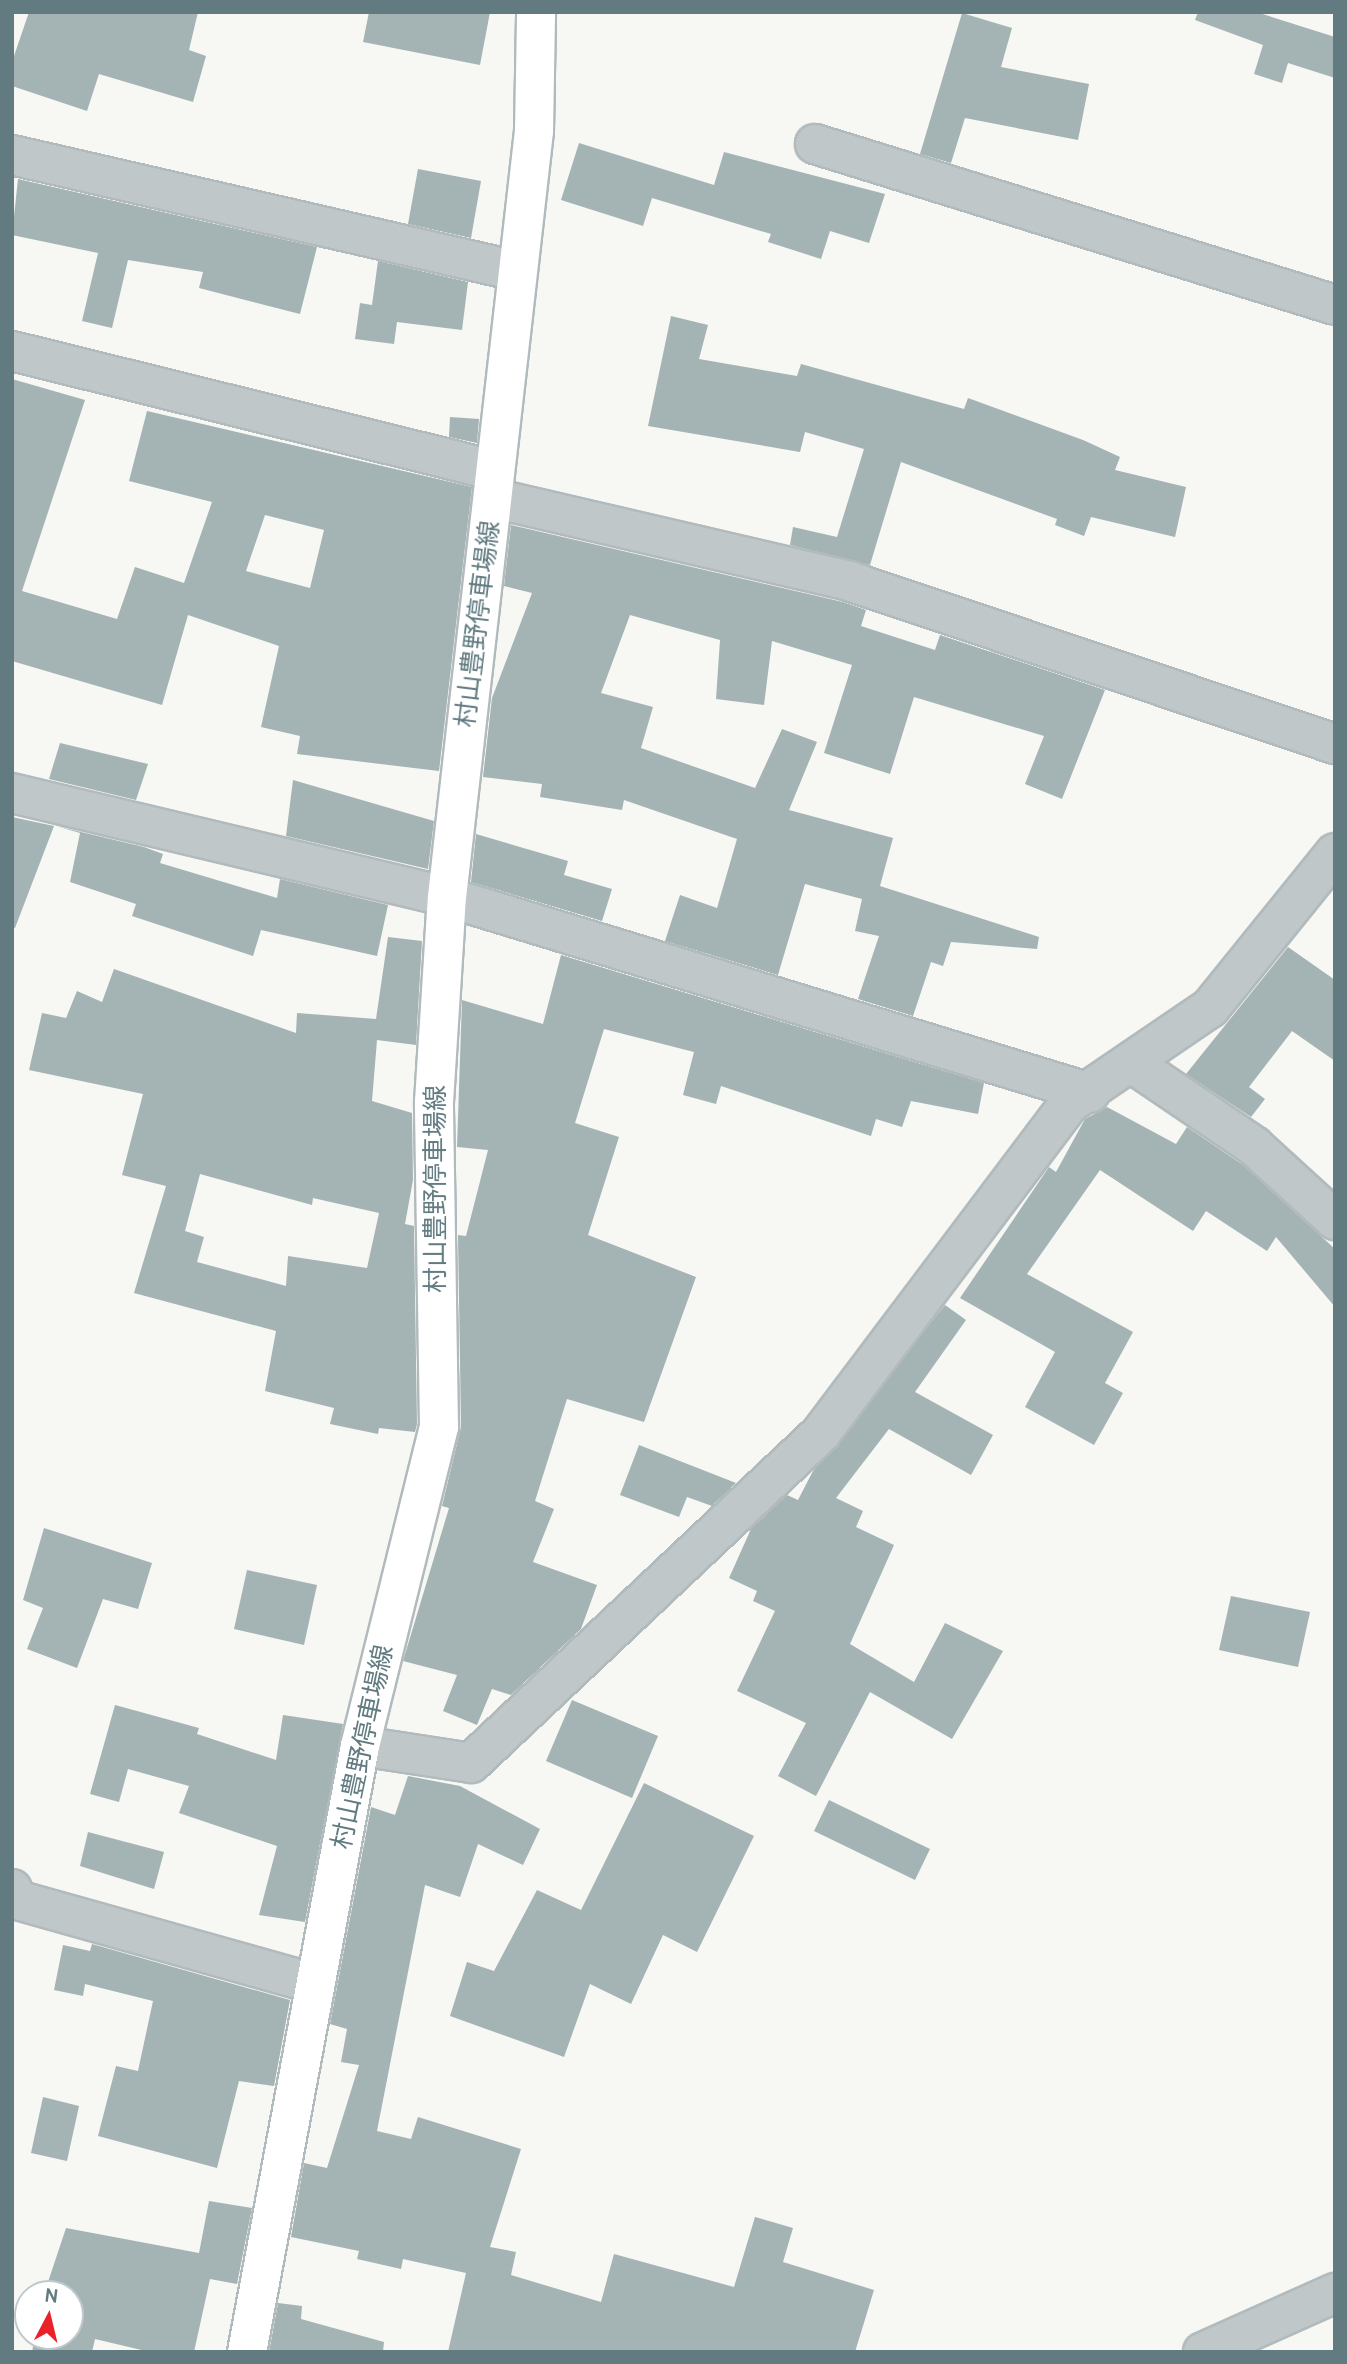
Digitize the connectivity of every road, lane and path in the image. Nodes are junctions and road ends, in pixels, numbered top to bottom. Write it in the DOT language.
graph roads {
  1 [pos="536,12"];
  2 [pos="814,144"];
  3 [pos="12,155"];
  4 [pos="517,271"];
  5 [pos="1335,305"];
  6 [pos="12,351"];
  7 [pos="493,484"];
  8 [pos="1335,744"];
  9 [pos="12,793"];
  10 [pos="1335,853"];
  11 [pos="447,897"];
  12 [pos="1133,1064"];
  13 [pos="1090,1093"];
  14 [pos="1335,1220"];
  15 [pos="360,1746"];
  16 [pos="12,1889"];
  17 [pos="315,1984"];
  18 [pos="1335,2293"];
  19 [pos="247,2352"];
  20 [pos="1203,2352"];
  1 -- 4 [label="main road, 村山豊野停車場線"];
  2 -- 5 [label="street"];
  3 -- 4 [label="street"];
  4 -- 7 [label="main road, 村山豊野停車場線"];
  6 -- 7 [label="street"];
  7 -- 8 [label="street"];
  7 -- 11 [label="main road, 村山豊野停車場線"];
  9 -- 11 [label="street"];
  10 -- 12 [label="street"];
  11 -- 13 [label="street"];
  11 -- 15 [label="main road, 村山豊野停車場線"];
  12 -- 13 [label="street"];
  12 -- 14 [label="street"];
  13 -- 15 [label="street"];
  15 -- 17 [label="main road, 村山豊野停車場線"];
  16 -- 17 [label="street"];
  17 -- 19 [label="main road, 村山豊野停車場線"];
  18 -- 20 [label="street"];
}
